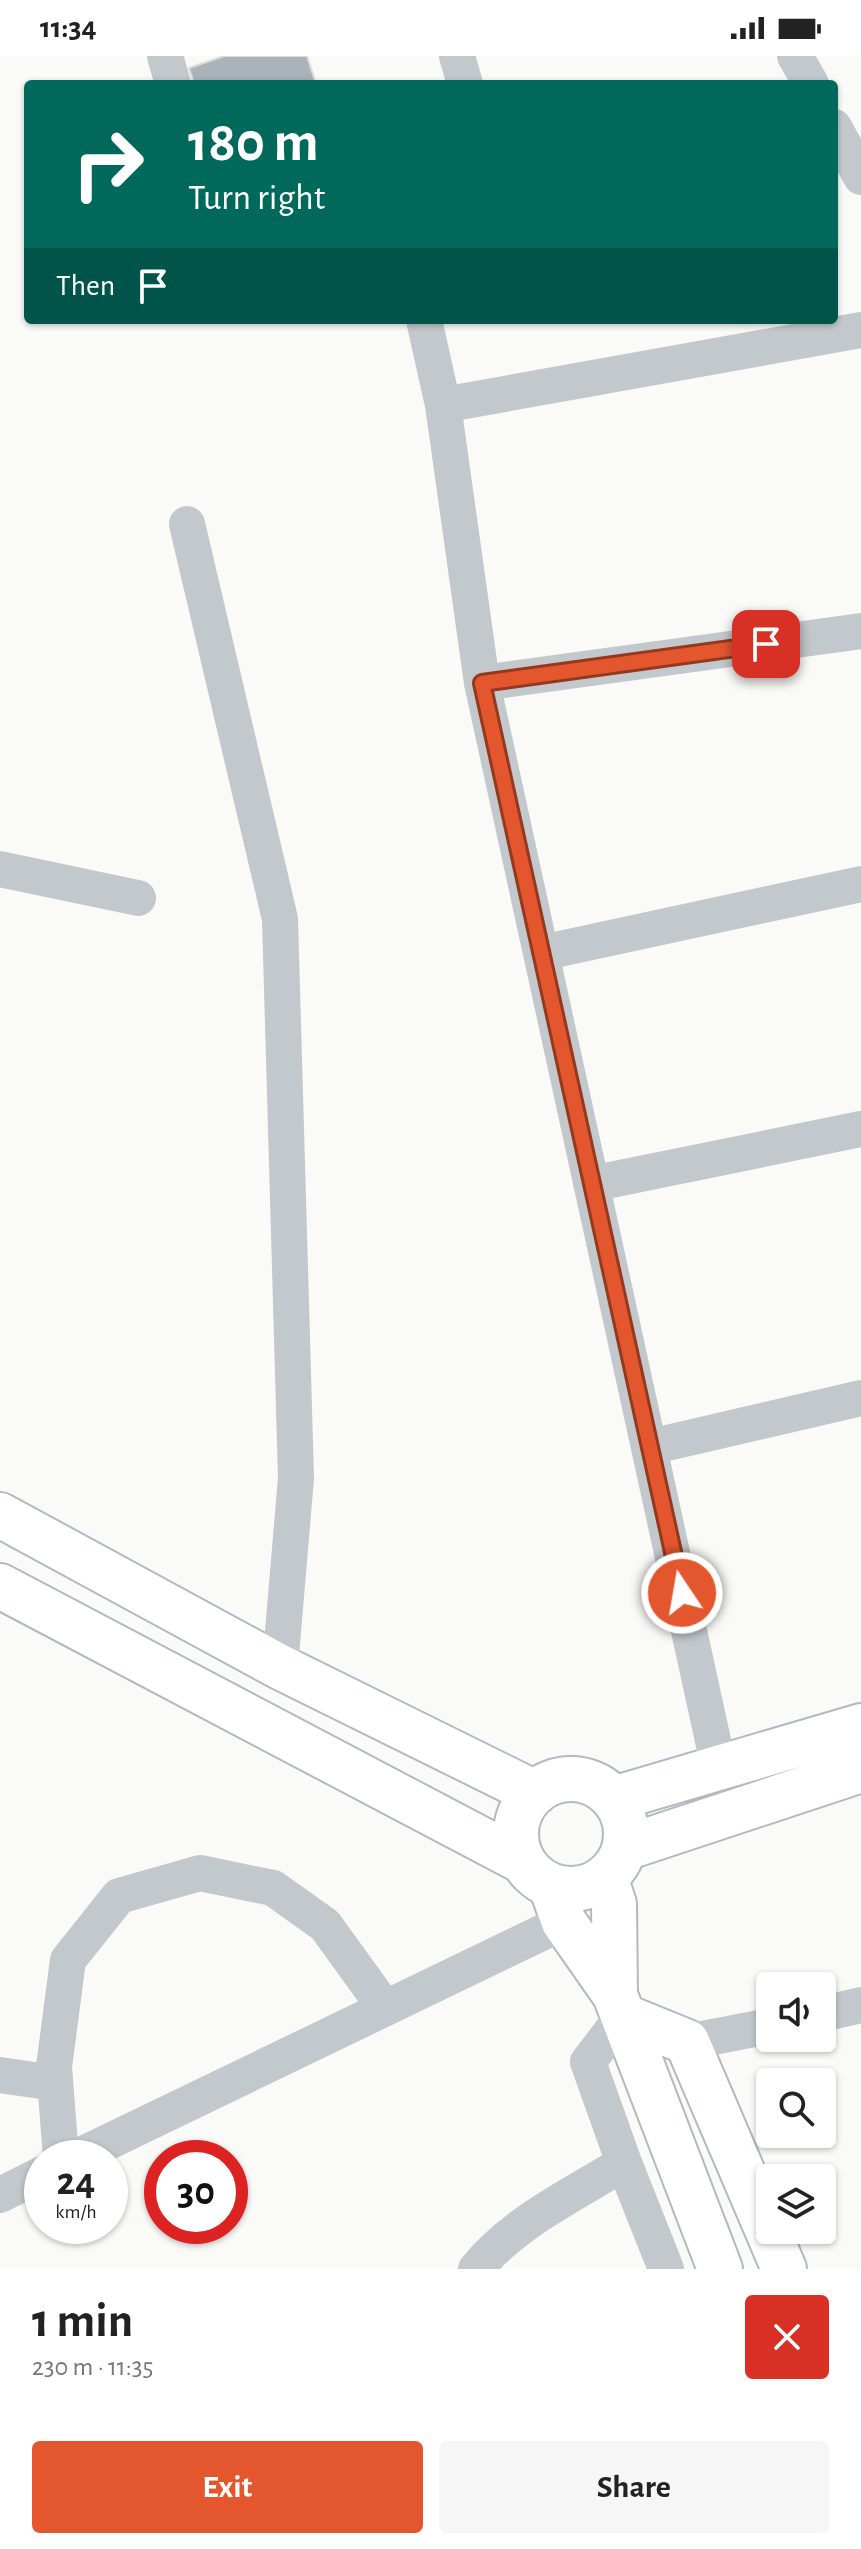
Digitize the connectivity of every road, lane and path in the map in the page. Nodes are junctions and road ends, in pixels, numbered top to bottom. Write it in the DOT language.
graph roads {
  1 [pos="165,56"];
  2 [pos="457,56"];
  3 [pos="795,56"];
  4 [pos="172,80"];
  5 [pos="464,80"];
  6 [pos="809,80"];
  7 [pos="838,134"];
  8 [pos="861,177"];
  9 [pos="425,324"];
  10 [pos="861,330"];
  11 [pos="443,405"];
  12 [pos="187,524"];
  13 [pos="861,631"];
  14 [pos="482,683"];
  15 [pos="0,869"];
  16 [pos="861,884"];
  17 [pos="138,898"];
  18 [pos="541,953"];
  19 [pos="861,1129"];
  20 [pos="591,1184"];
  21 [pos="861,1398"];
  22 [pos="650,1447"];
  23 [pos="0,1515"];
  24 [pos="0,1586"];
  25 [pos="280,1667"];
  26 [pos="861,1726"];
  27 [pos="719,1768"];
  28 [pos="861,1770"];
  29 [pos="535,1793"];
  30 [pos="613,1799"];
  31 [pos="615,1862"];
  32 [pos="546,1890"];
  33 [pos="619,2005"];
  34 [pos="861,2005"];
  35 [pos="385,2008"];
  36 [pos="836,2011"];
  37 [pos="756,2029"];
  38 [pos="687,2042"];
  39 [pos="0,2075"];
  40 [pos="55,2083"];
  41 [pos="60,2140"];
  42 [pos="112,2140"];
  43 [pos="624,2163"];
  44 [pos="24,2183"];
  45 [pos="0,2195"];
  46 [pos="476,2269"];
  47 [pos="666,2269"];
  48 [pos="720,2269"];
  49 [pos="784,2269"];
  1 -- 4 [label="street"];
  2 -- 5 [label="street"];
  3 -- 6 [label="street"];
  7 -- 8 [label="street"];
  9 -- 11 [label="street"];
  10 -- 11 [label="street"];
  11 -- 14 [label="street"];
  12 -- 25 [label="street"];
  13 -- 14 [label="street"];
  14 -- 18 [label="street"];
  15 -- 17 [label="street"];
  16 -- 18 [label="street"];
  18 -- 20 [label="street"];
  19 -- 20 [label="street"];
  20 -- 22 [label="street"];
  21 -- 22 [label="street"];
  22 -- 27 [label="street"];
  23 -- 25 [label="street"];
  24 -- 32 [label="street"];
  25 -- 29 [label="street"];
  26 -- 27 [label="street"];
  27 -- 30 [label="street"];
  28 -- 31 [label="street"];
  29 -- 30 [label="street"];
  29 -- 32 [label="street"];
  30 -- 31 [label="street"];
  31 -- 32 [label="street"];
  31 -- 33 [label="street"];
  32 -- 33 [label="street"];
  32 -- 35 [label="street"];
  33 -- 38 [label="street"];
  33 -- 43 [label="street"];
  33 -- 48 [label="street"];
  34 -- 36 [label="street"];
  35 -- 40 [label="street"];
  35 -- 42 [label="street"];
  37 -- 38 [label="street"];
  38 -- 49 [label="street"];
  39 -- 40 [label="street"];
  40 -- 41 [label="street"];
  43 -- 46 [label="street"];
  43 -- 47 [label="street"];
  44 -- 45 [label="street"];
}
